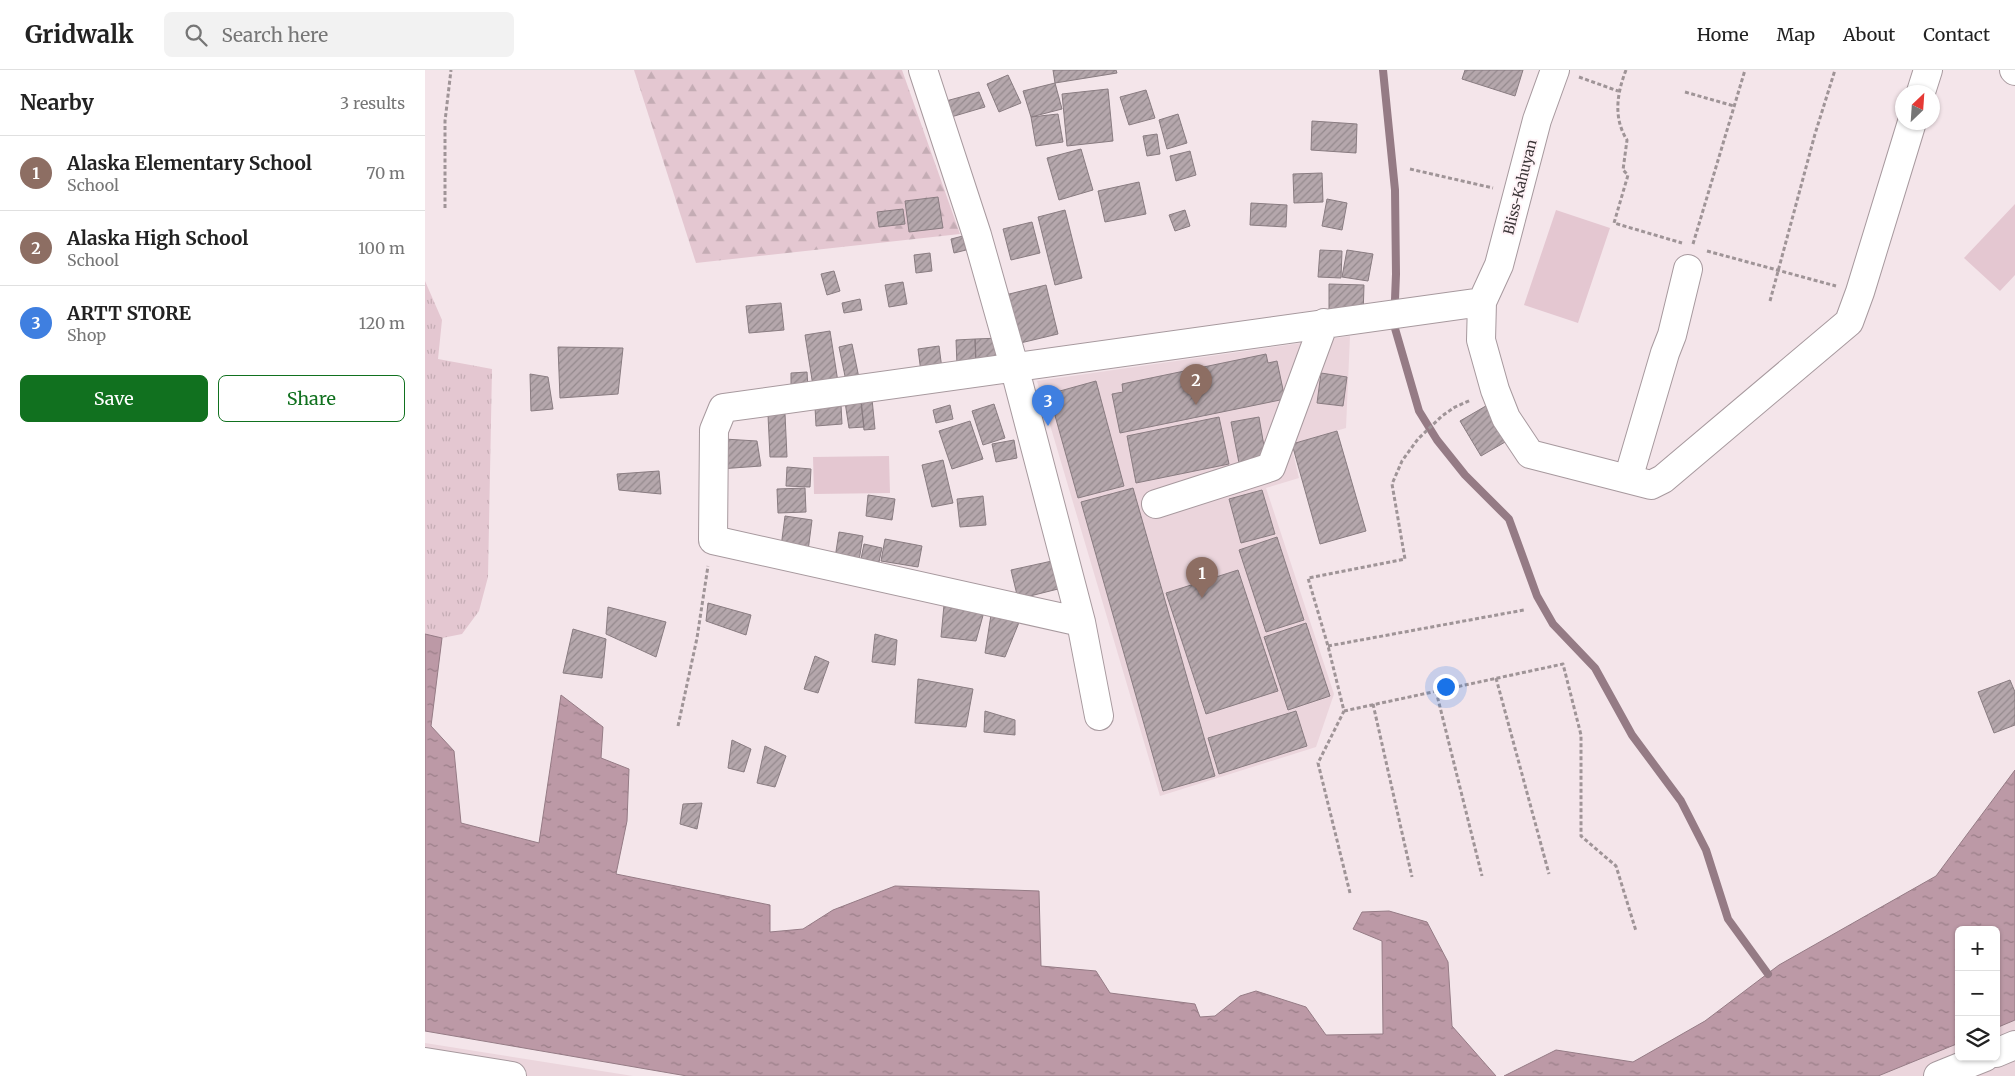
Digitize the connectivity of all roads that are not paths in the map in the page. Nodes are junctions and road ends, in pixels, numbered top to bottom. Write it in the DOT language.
graph roads {
  1 [pos="923,70"];
  2 [pos="1928,70"];
  3 [pos="1565,73"];
  4 [pos="1923,85"];
  5 [pos="1910,130"];
  6 [pos="1691,252"];
  7 [pos="1482,302"];
  8 [pos="1324,323"];
  9 [pos="1014,366"];
  10 [pos="1628,478"];
  11 [pos="1156,504"];
  12 [pos="1081,622"];
  13 [pos="1099,716"];
  14 [pos="2015,1045"];
  15 [pos="2000,1051"];
  16 [pos="1975,1061"];
  17 [pos="425,1062"];
  18 [pos="512,1076"];
  19 [pos="1938,1076"];
  1 -- 9 [label="street"];
  2 -- 4 [label="street"];
  3 -- 7 [label="street, Bliss-Kahuyan"];
  5 -- 10 [label="street"];
  6 -- 10 [label="street"];
  7 -- 8 [label="street"];
  7 -- 10 [label="street"];
  8 -- 9 [label="street"];
  8 -- 11 [label="street"];
  9 -- 12 [label="street"];
  9 -- 12 [label="street"];
  12 -- 13 [label="street"];
  14 -- 15 [label="street"];
  16 -- 19 [label="street"];
  17 -- 18 [label="street"];
}
